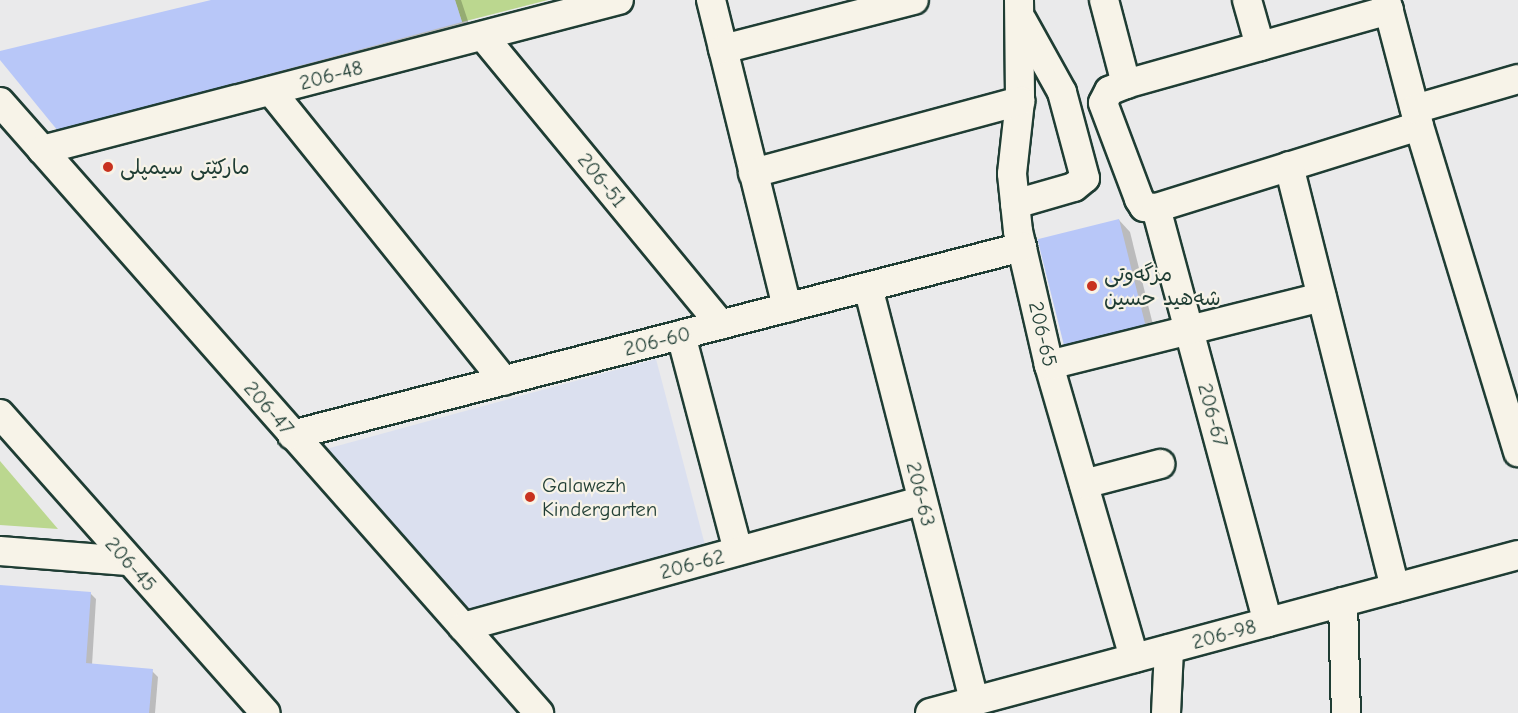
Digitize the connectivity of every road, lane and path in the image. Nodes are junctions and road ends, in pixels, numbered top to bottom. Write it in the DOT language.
graph roads {
  1 [pos="619,0"];
  2 [pos="711,0"];
  3 [pos="914,0"];
  4 [pos="1104,0"];
  5 [pos="1247,0"];
  6 [pos="1387,5"];
  7 [pos="1020,9"];
  8 [pos="483,36"];
  9 [pos="1260,46"];
  10 [pos="723,49"];
  11 [pos="1518,79"];
  12 [pos="1126,84"];
  13 [pos="271,91"];
  14 [pos="1020,101"];
  15 [pos="0,102"];
  16 [pos="1417,117"];
  17 [pos="42,150"];
  18 [pos="1288,166"];
  19 [pos="753,173"];
  20 [pos="1148,203"];
  21 [pos="1015,204"];
  22 [pos="1022,248"];
  23 [pos="868,287"];
  24 [pos="1322,297"];
  25 [pos="786,308"];
  26 [pos="721,325"];
  27 [pos="1191,330"];
  28 [pos="681,335"];
  29 [pos="1049,365"];
  30 [pos="504,381"];
  31 [pos="1509,385"];
  32 [pos="0,414"];
  33 [pos="292,435"];
  34 [pos="1518,452"];
  35 [pos="1160,464"];
  36 [pos="1084,484"];
  37 [pos="922,501"];
  38 [pos="0,551"];
  39 [pos="738,551"];
  40 [pos="1518,555"];
  41 [pos="128,561"];
  42 [pos="1395,588"];
  43 [pos="1343,602"];
  44 [pos="1268,622"];
  45 [pos="463,627"];
  46 [pos="1169,649"];
  47 [pos="1134,658"];
  48 [pos="974,701"];
  49 [pos="265,713"];
  50 [pos="539,713"];
  51 [pos="930,713"];
  52 [pos="1166,713"];
  53 [pos="1346,713"];
  1 -- 8 [label="street, 206-48"];
  2 -- 10 [label="street"];
  3 -- 10 [label="street"];
  4 -- 12 [label="street"];
  5 -- 9 [label="street"];
  6 -- 9 [label="street"];
  6 -- 16 [label="street"];
  7 -- 14 [label="street, 206-65"];
  7 -- 21 [label="street"];
  8 -- 13 [label="street, 206-48"];
  8 -- 26 [label="street, 206-51"];
  9 -- 12 [label="street"];
  10 -- 19 [label="street"];
  11 -- 16 [label="street"];
  12 -- 20 [label="street, 206-67"];
  13 -- 17 [label="street, 206-48"];
  13 -- 30 [label="street"];
  14 -- 19 [label="street"];
  14 -- 21 [label="street, 206-65"];
  15 -- 17 [label="street, 206-47"];
  16 -- 18 [label="street"];
  16 -- 31 [label="street"];
  17 -- 33 [label="street, 206-47"];
  18 -- 20 [label="street"];
  18 -- 24 [label="street"];
  19 -- 25 [label="street"];
  20 -- 27 [label="street, 206-67"];
  21 -- 22 [label="street, 206-65"];
  22 -- 23 [label="street, 206-60"];
  22 -- 29 [label="street, 206-65"];
  23 -- 25 [label="street, 206-60"];
  23 -- 37 [label="street, 206-63"];
  24 -- 27 [label="street"];
  24 -- 42 [label="street"];
  25 -- 26 [label="street, 206-60"];
  26 -- 28 [label="street, 206-60"];
  27 -- 29 [label="street"];
  27 -- 44 [label="street, 206-67"];
  28 -- 30 [label="street, 206-60"];
  28 -- 39 [label="street"];
  29 -- 36 [label="street, 206-65"];
  30 -- 33 [label="street, 206-60"];
  31 -- 34 [label="street"];
  32 -- 41 [label="street, 206-45"];
  33 -- 45 [label="street, 206-47"];
  35 -- 36 [label="street"];
  36 -- 47 [label="street, 206-65"];
  37 -- 39 [label="street, 206-62"];
  37 -- 48 [label="street, 206-63"];
  38 -- 41 [label="street"];
  39 -- 45 [label="street, 206-62"];
  40 -- 42 [label="street, 206-98"];
  41 -- 49 [label="street, 206-45"];
  42 -- 43 [label="street, 206-98"];
  43 -- 44 [label="street, 206-98"];
  43 -- 53 [label="street"];
  44 -- 46 [label="street, 206-98"];
  45 -- 50 [label="street, 206-47"];
  46 -- 47 [label="street, 206-98"];
  46 -- 52 [label="street"];
  47 -- 48 [label="street, 206-98"];
  48 -- 51 [label="street, 206-98"];
}
